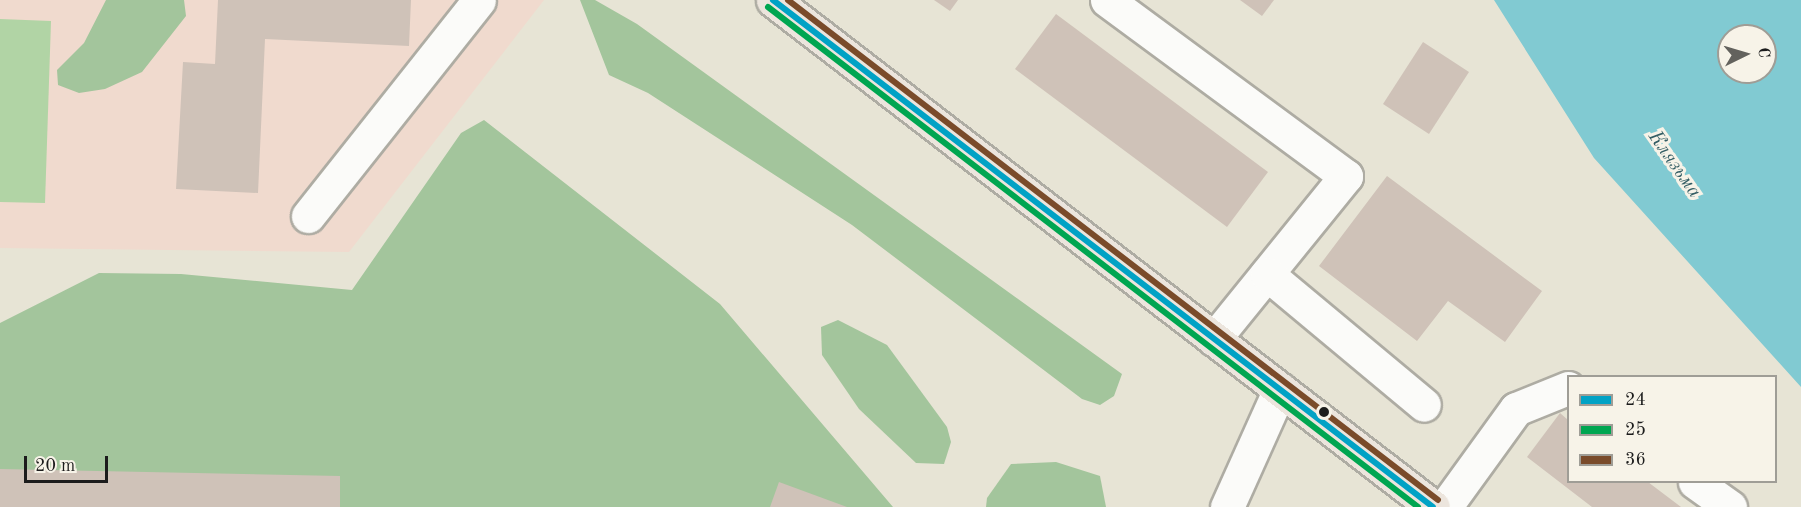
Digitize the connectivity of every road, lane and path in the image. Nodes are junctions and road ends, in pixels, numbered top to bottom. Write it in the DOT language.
graph roads {
  1 [pos="478,0"];
  2 [pos="773,0"];
  3 [pos="1107,0"];
  4 [pos="308,216"];
  5 [pos="1267,274"];
  6 [pos="1214,339"];
  7 [pos="1567,389"];
  8 [pos="1280,390"];
  9 [pos="1424,405"];
  10 [pos="1696,483"];
  11 [pos="1227,507"];
  12 [pos="1433,507"];
  13 [pos="1445,507"];
  14 [pos="1730,507"];
  1 -- 4 [label="lane"];
  2 -- 6 [label="main road"];
  3 -- 5 [label="lane"];
  5 -- 6 [label="lane"];
  5 -- 9 [label="lane"];
  6 -- 8 [label="main road"];
  7 -- 13 [label="lane"];
  8 -- 11 [label="lane"];
  8 -- 12 [label="main road"];
  10 -- 14 [label="lane"];
}
